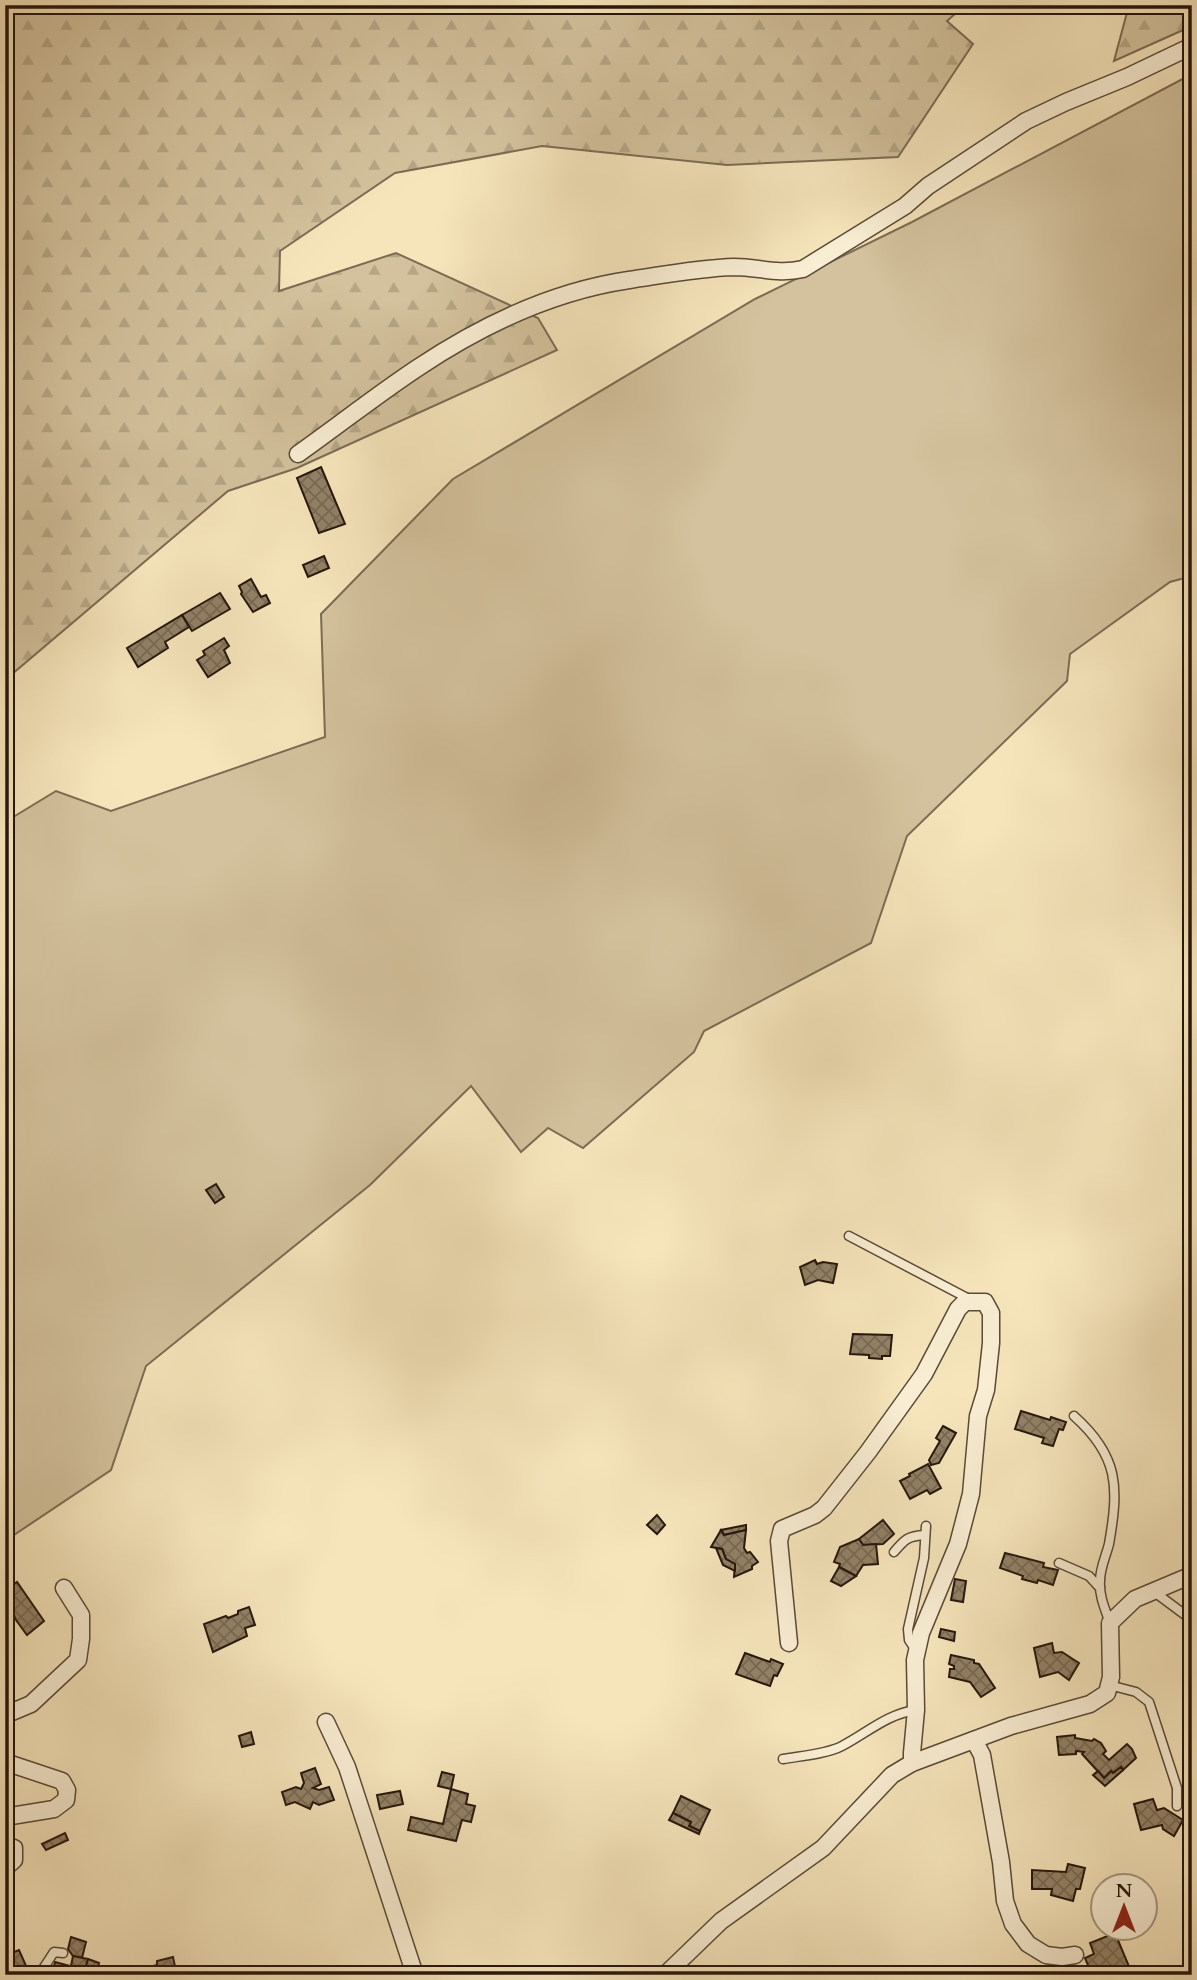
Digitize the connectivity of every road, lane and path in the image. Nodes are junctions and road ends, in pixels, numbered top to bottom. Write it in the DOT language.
graph roads {
  1 [pos="1192,46"];
  2 [pos="298,454"];
  3 [pos="849,1236"];
  4 [pos="974,1301"];
  5 [pos="1074,1416"];
  6 [pos="894,1552"];
  7 [pos="1059,1563"];
  8 [pos="1192,1575"];
  9 [pos="64,1588"];
  10 [pos="1100,1588"];
  11 [pos="1153,1591"];
  12 [pos="1188,1617"];
  13 [pos="1110,1623"];
  14 [pos="789,1643"];
  15 [pos="917,1651"];
  16 [pos="1109,1685"];
  17 [pos="916,1710"];
  18 [pos="5,1715"];
  19 [pos="326,1722"];
  20 [pos="974,1740"];
  21 [pos="783,1759"];
  22 [pos="5,1762"];
  23 [pos="912,1763"];
  24 [pos="1177,1806"];
  25 [pos="5,1817"];
  26 [pos="5,1845"];
  27 [pos="5,1868"];
  28 [pos="63,1953"];
  29 [pos="1075,1955"];
  30 [pos="39,1975"];
  31 [pos="415,1975"];
  32 [pos="664,1975"];
  1 -- 2 [label="street"];
  3 -- 4 [label="lane"];
  4 -- 14 [label="street"];
  4 -- 15 [label="street"];
  5 -- 10 [label="lane"];
  6 -- 15 [label="lane"];
  7 -- 10 [label="lane"];
  8 -- 11 [label="street"];
  9 -- 18 [label="street"];
  10 -- 13 [label="lane"];
  11 -- 12 [label="lane"];
  11 -- 13 [label="street"];
  13 -- 16 [label="street"];
  15 -- 17 [label="street"];
  16 -- 20 [label="street"];
  16 -- 24 [label="lane"];
  17 -- 21 [label="lane"];
  17 -- 23 [label="street"];
  19 -- 31 [label="street"];
  20 -- 23 [label="street"];
  20 -- 29 [label="street"];
  22 -- 25 [label="street"];
  23 -- 32 [label="street"];
  26 -- 27 [label="street"];
  28 -- 30 [label="lane"];
}
